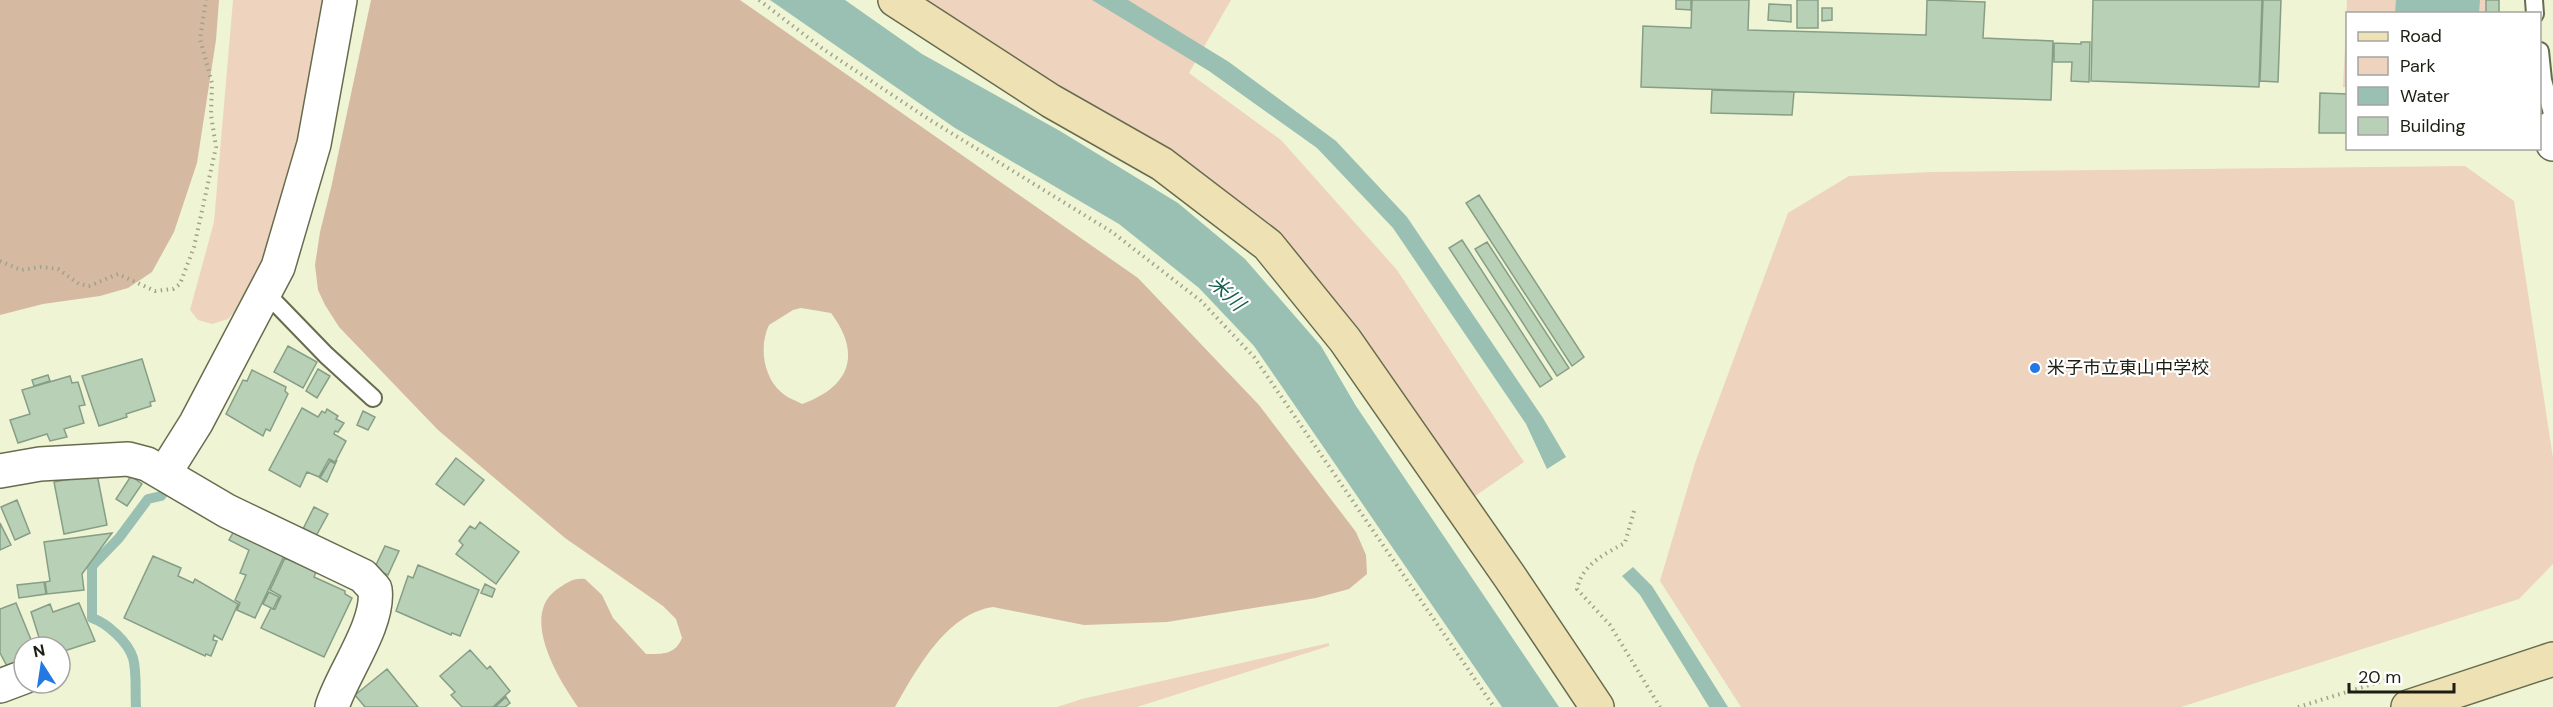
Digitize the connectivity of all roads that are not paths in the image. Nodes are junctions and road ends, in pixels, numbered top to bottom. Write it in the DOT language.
graph roads {
  1 [pos="340,0"];
  2 [pos="895,0"];
  3 [pos="2541,61"];
  4 [pos="2553,117"];
  5 [pos="2553,126"];
  6 [pos="2553,144"];
  7 [pos="265,292"];
  8 [pos="373,398"];
  9 [pos="0,471"];
  10 [pos="164,474"];
  11 [pos="2553,659"];
  12 [pos="332,707"];
  13 [pos="1597,707"];
  14 [pos="2408,707"];
  1 -- 7 [label="street"];
  2 -- 13 [label="street"];
  3 -- 4 [label="lane"];
  5 -- 6 [label="street"];
  7 -- 8 [label="lane"];
  7 -- 10 [label="street"];
  9 -- 10 [label="street"];
  10 -- 12 [label="street"];
  11 -- 14 [label="street"];
}
